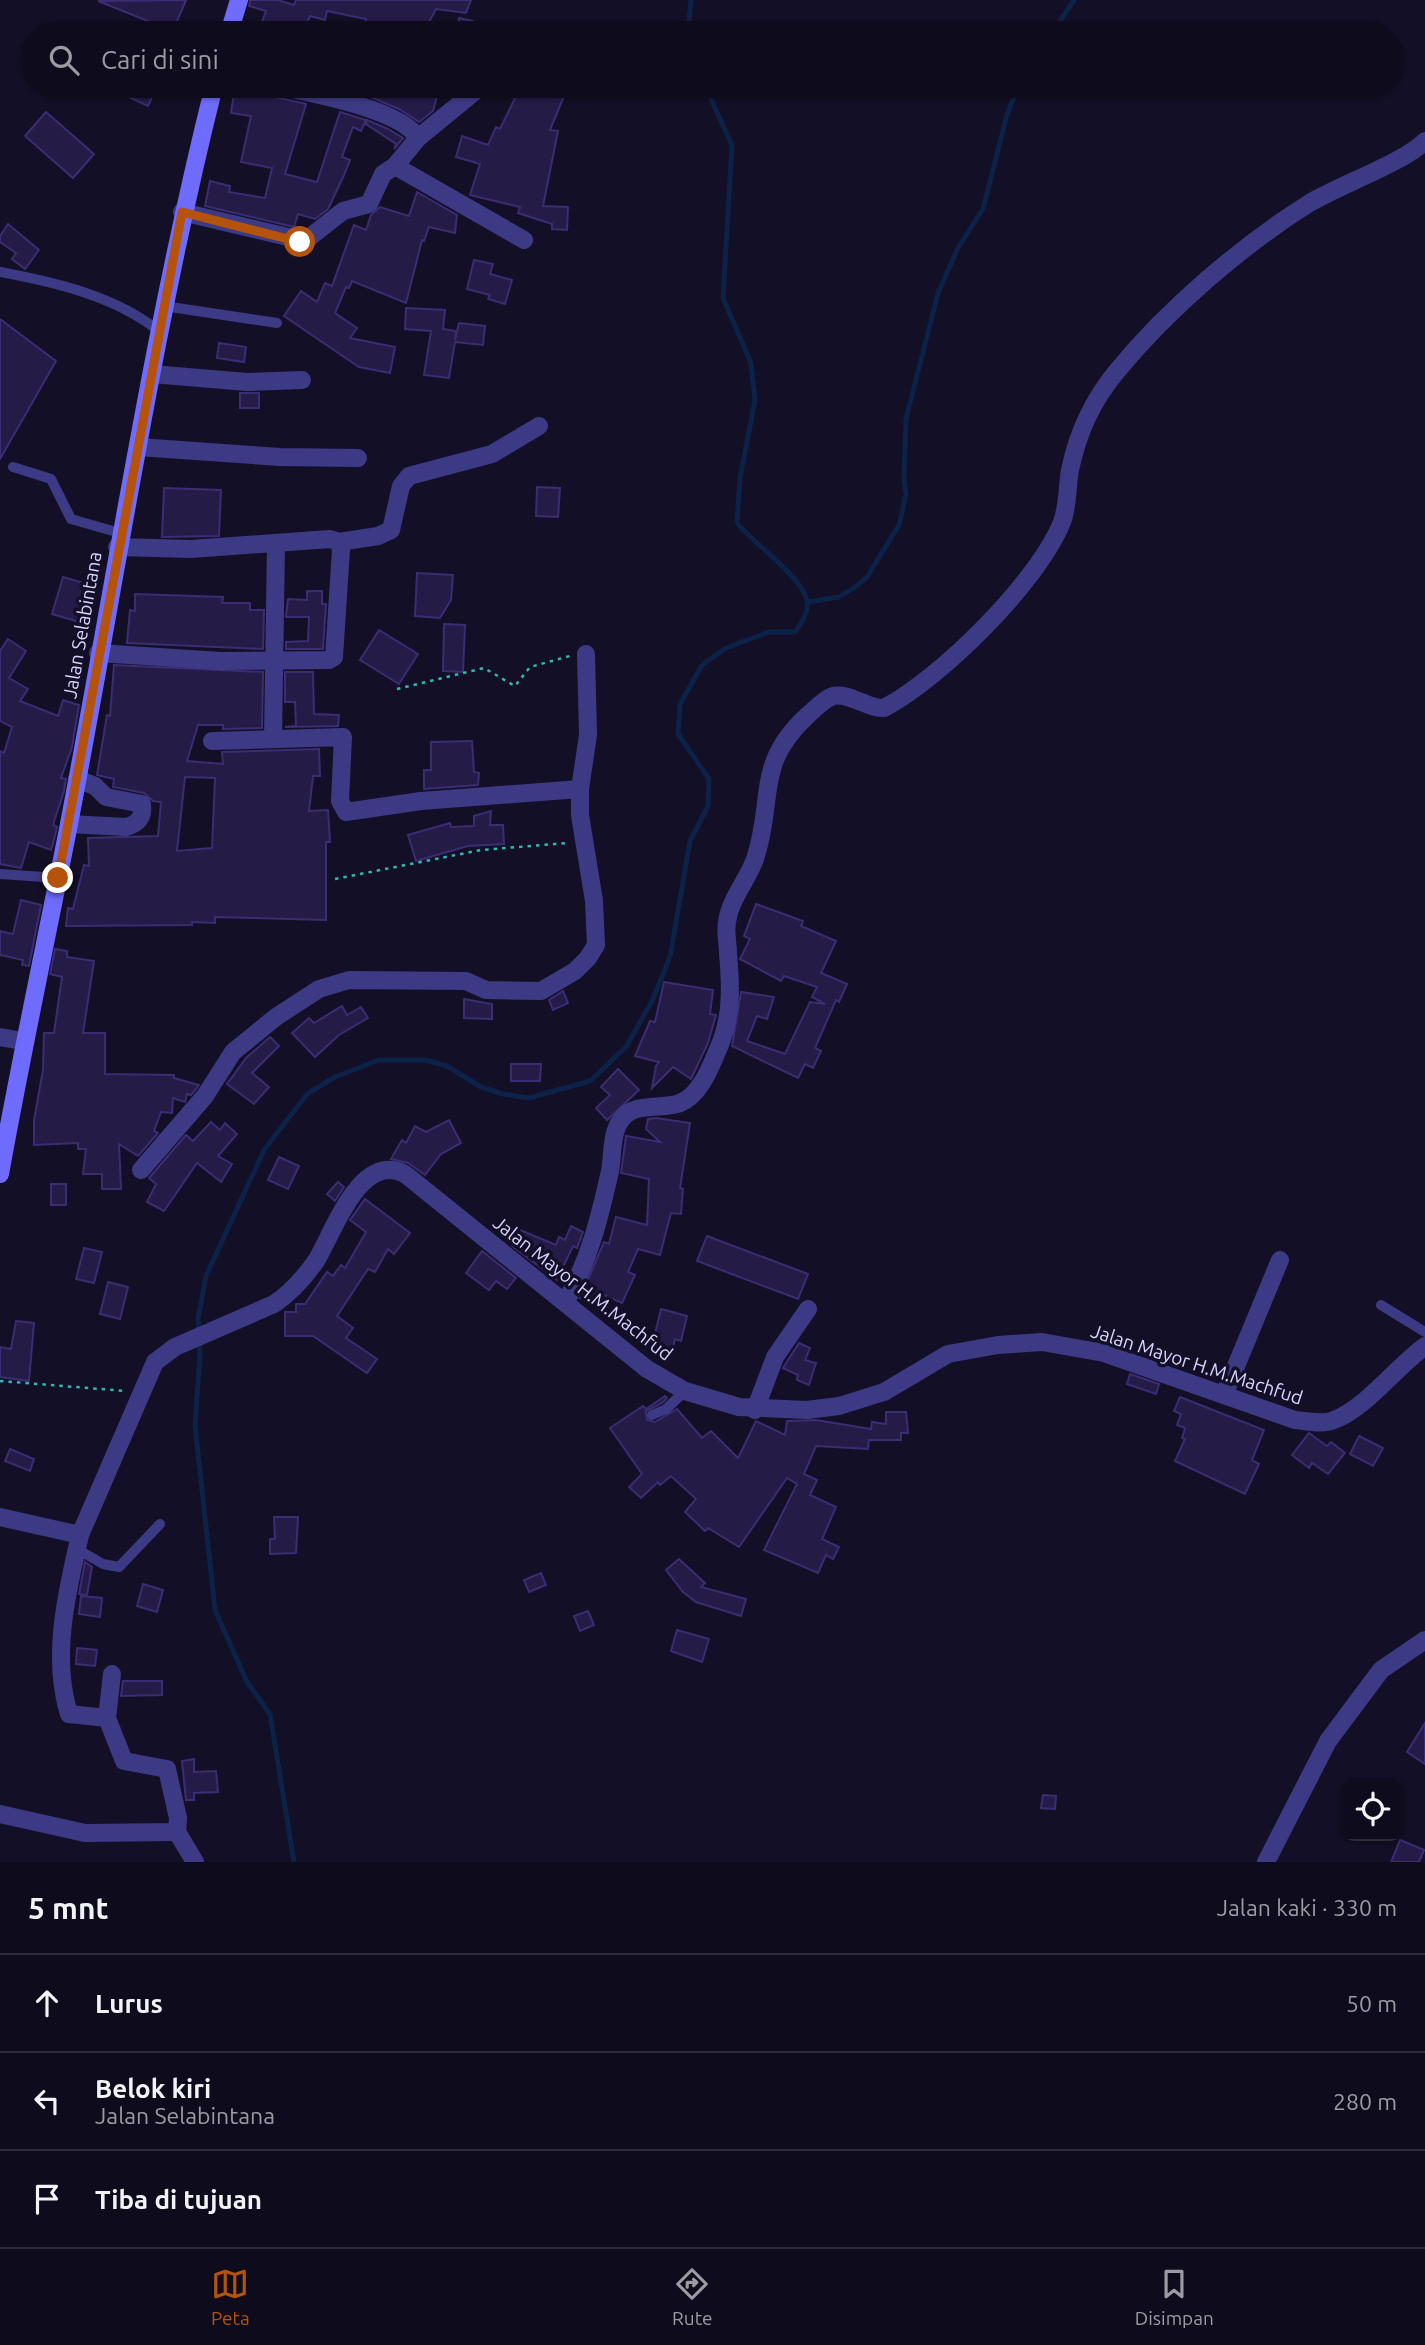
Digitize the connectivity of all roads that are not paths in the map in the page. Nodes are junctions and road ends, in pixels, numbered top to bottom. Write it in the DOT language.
graph roads {
  1 [pos="239,0"];
  2 [pos="233,21"];
  3 [pos="211,98"];
  4 [pos="325,98"];
  5 [pos="467,98"];
  6 [pos="418,138"];
  7 [pos="1425,141"];
  8 [pos="395,166"];
  9 [pos="182,212"];
  10 [pos="524,240"];
  11 [pos="0,272"];
  12 [pos="164,306"];
  13 [pos="277,323"];
  14 [pos="160,332"];
  15 [pos="152,374"];
  16 [pos="302,380"];
  17 [pos="538,426"];
  18 [pos="138,447"];
  19 [pos="358,458"];
  20 [pos="13,467"];
  21 [pos="119,540"];
  22 [pos="339,542"];
  23 [pos="276,544"];
  24 [pos="98,653"];
  25 [pos="586,654"];
  26 [pos="274,661"];
  27 [pos="273,738"];
  28 [pos="212,741"];
  29 [pos="77,779"];
  30 [pos="580,789"];
  31 [pos="69,824"];
  32 [pos="0,874"];
  33 [pos="58,878"];
  34 [pos="0,1037"];
  35 [pos="23,1041"];
  36 [pos="141,1170"];
  37 [pos="0,1174"];
  38 [pos="1280,1260"];
  39 [pos="566,1301"];
  40 [pos="1381,1305"];
  41 [pos="808,1309"];
  42 [pos="1425,1332"];
  43 [pos="1425,1346"];
  44 [pos="685,1391"];
  45 [pos="1224,1395"];
  46 [pos="755,1410"];
  47 [pos="652,1415"];
  48 [pos="0,1517"];
  49 [pos="160,1524"];
  50 [pos="78,1542"];
  51 [pos="1425,1640"];
  52 [pos="112,1674"];
  53 [pos="107,1718"];
  54 [pos="0,1814"];
  55 [pos="177,1832"];
  56 [pos="195,1862"];
  57 [pos="1266,1862"];
  1 -- 2 [label="street"];
  3 -- 9 [label="street, Jalan Selabintana"];
  4 -- 6 [label="street"];
  5 -- 6 [label="street"];
  6 -- 8 [label="street"];
  7 -- 39 [label="street"];
  8 -- 9 [label="street"];
  8 -- 10 [label="street"];
  9 -- 12 [label="street, Jalan Selabintana"];
  11 -- 14 [label="lane"];
  12 -- 13 [label="lane"];
  12 -- 14 [label="street, Jalan Selabintana"];
  14 -- 15 [label="street, Jalan Selabintana"];
  15 -- 16 [label="street"];
  15 -- 18 [label="street, Jalan Selabintana"];
  17 -- 22 [label="street"];
  18 -- 19 [label="street"];
  18 -- 21 [label="street, Jalan Selabintana"];
  20 -- 21 [label="lane"];
  21 -- 23 [label="street"];
  21 -- 24 [label="street, Jalan Selabintana"];
  22 -- 23 [label="street"];
  22 -- 26 [label="street"];
  23 -- 26 [label="street"];
  24 -- 26 [label="street"];
  24 -- 29 [label="street, Jalan Selabintana"];
  25 -- 30 [label="street"];
  26 -- 27 [label="street"];
  27 -- 28 [label="street"];
  27 -- 30 [label="street"];
  29 -- 31 [label="street, Jalan Selabintana"];
  29 -- 31 [label="street"];
  30 -- 36 [label="street"];
  31 -- 33 [label="street, Jalan Selabintana"];
  32 -- 33 [label="lane"];
  33 -- 35 [label="street, Jalan Selabintana"];
  34 -- 35 [label="street"];
  35 -- 37 [label="street, Jalan Selabintana"];
  38 -- 45 [label="street"];
  39 -- 44 [label="street, Jalan Mayor H.M.Machfud"];
  39 -- 50 [label="street, Jalan Mayor H.M.Machfud"];
  40 -- 42 [label="lane"];
  41 -- 46 [label="street"];
  43 -- 45 [label="street, Jalan Mayor H.M.Machfud"];
  44 -- 46 [label="street, Jalan Mayor H.M.Machfud"];
  44 -- 47 [label="lane"];
  45 -- 46 [label="street, Jalan Mayor H.M.Machfud"];
  48 -- 50 [label="street"];
  49 -- 50 [label="lane"];
  50 -- 53 [label="street, Jalan Mayor H.M.Machfud"];
  51 -- 57 [label="street"];
  52 -- 53 [label="street"];
  53 -- 55 [label="street"];
  54 -- 55 [label="street"];
  55 -- 56 [label="street"];
}
